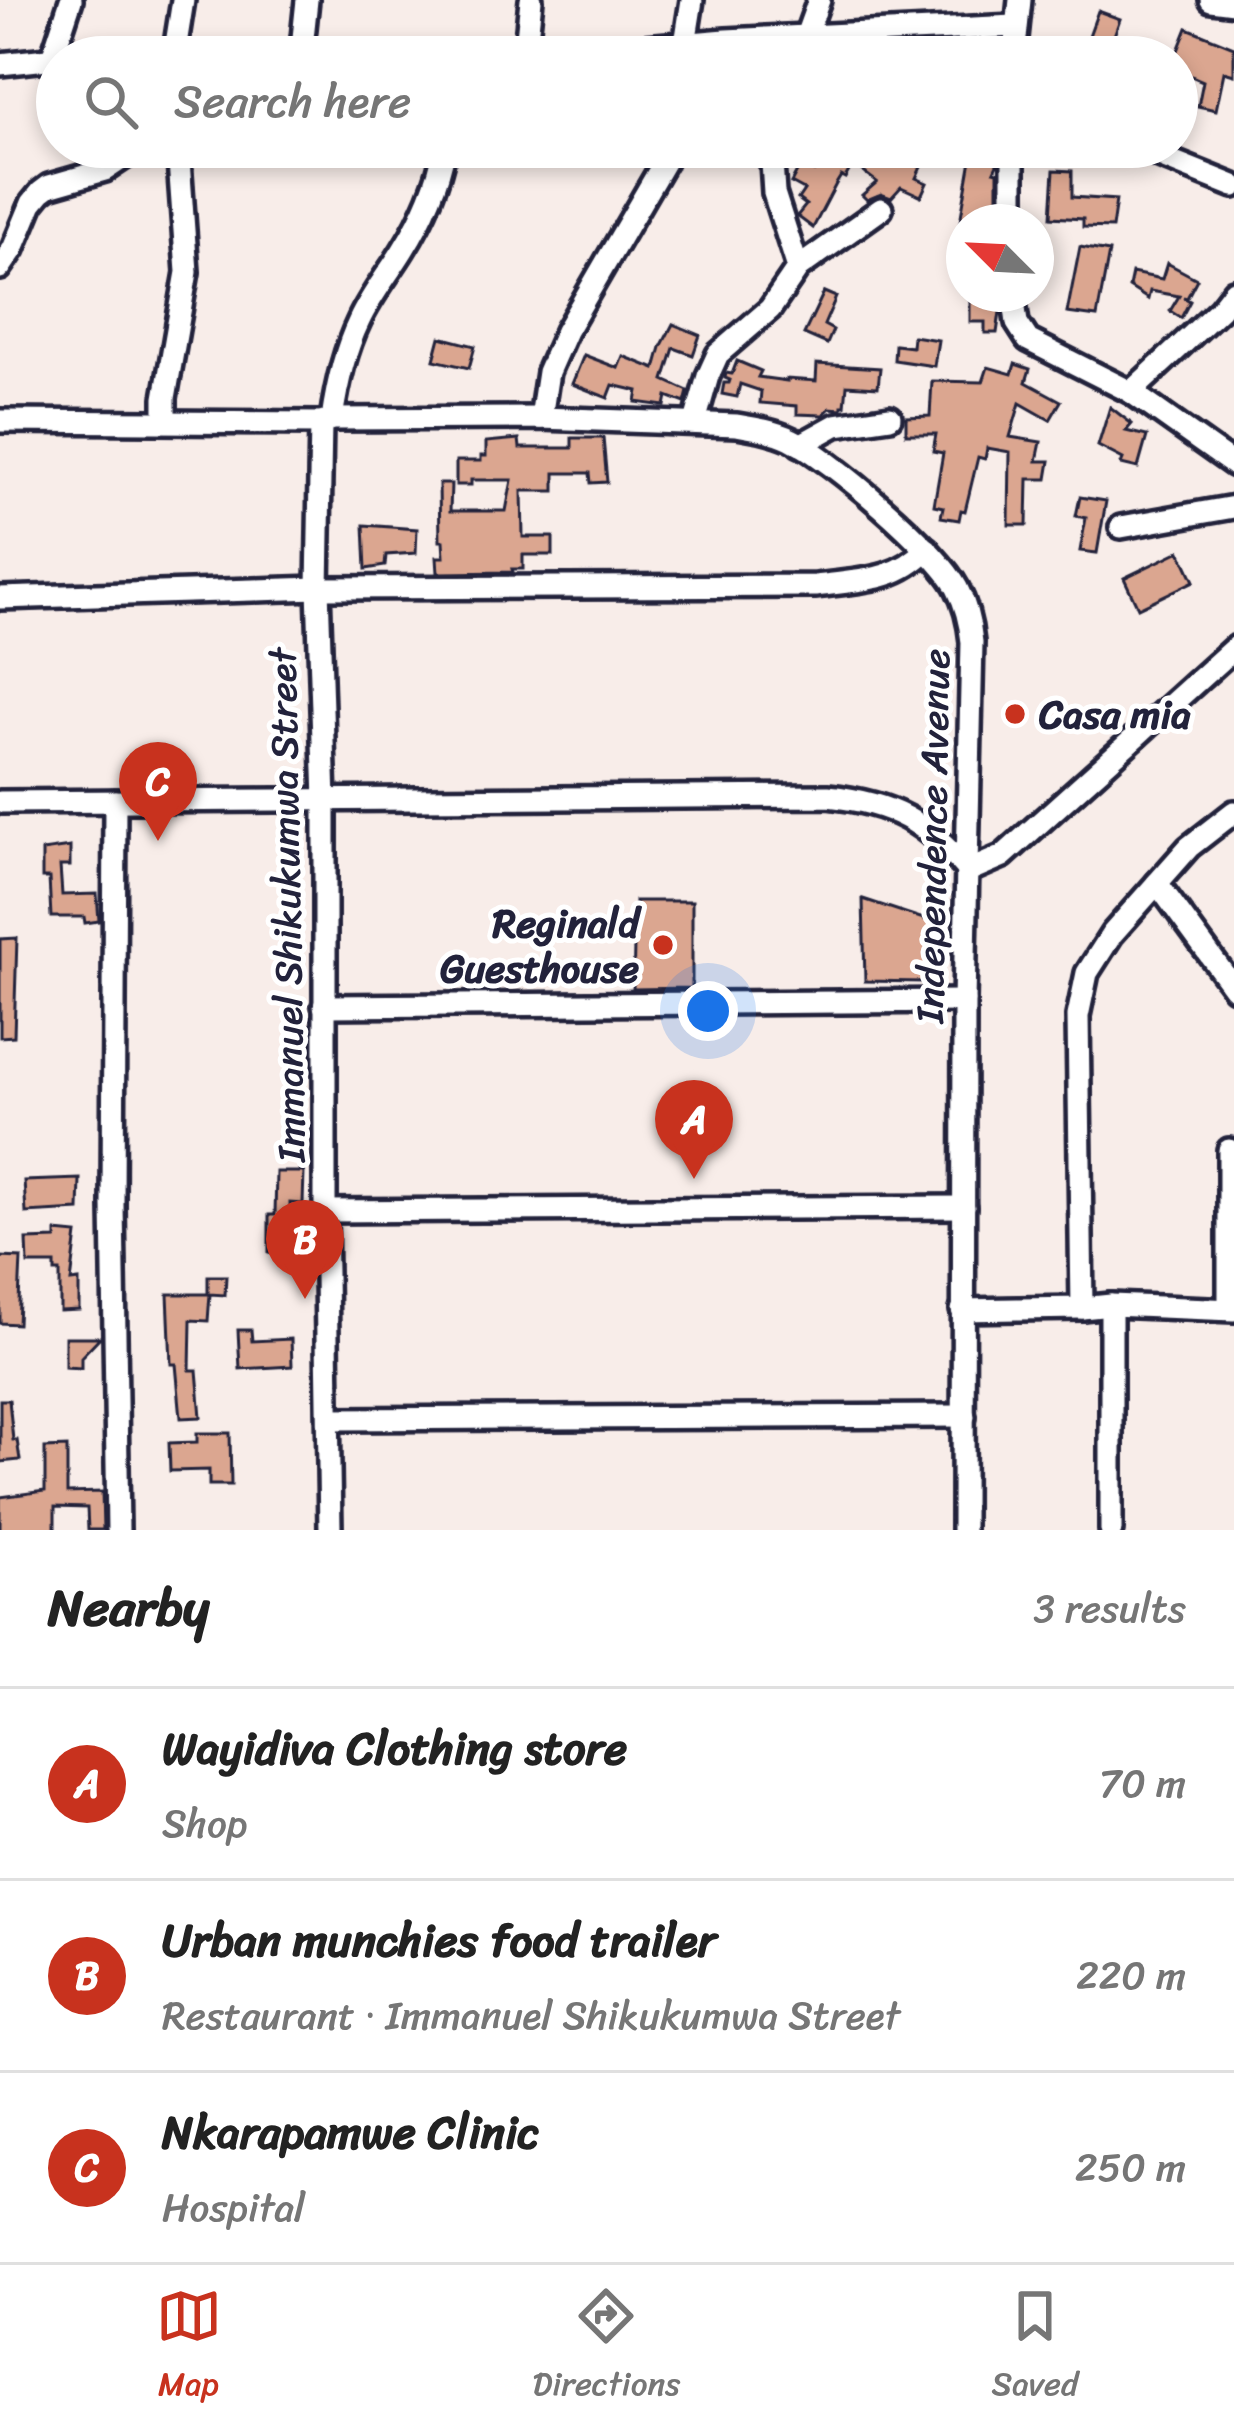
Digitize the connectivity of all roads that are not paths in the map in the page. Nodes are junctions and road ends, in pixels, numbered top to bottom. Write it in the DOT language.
graph roads {
  1 [pos="71,0"];
  2 [pos="183,0"];
  3 [pos="307,0"];
  4 [pos="531,0"];
  5 [pos="692,0"];
  6 [pos="819,0"];
  7 [pos="1020,0"];
  8 [pos="1210,0"];
  9 [pos="1234,3"];
  10 [pos="1015,26"];
  11 [pos="60,36"];
  12 [pos="177,36"];
  13 [pos="303,36"];
  14 [pos="528,36"];
  15 [pos="686,36"];
  16 [pos="806,36"];
  17 [pos="1015,36"];
  18 [pos="36,60"];
  19 [pos="0,64"];
  20 [pos="108,168"];
  21 [pos="180,168"];
  22 [pos="440,168"];
  23 [pos="661,168"];
  24 [pos="772,168"];
  25 [pos="1013,168"];
  26 [pos="1189,168"];
  27 [pos="1234,186"];
  28 [pos="1013,204"];
  29 [pos="880,208"];
  30 [pos="0,268"];
  31 [pos="798,268"];
  32 [pos="1234,292"];
  33 [pos="1015,312"];
  34 [pos="1131,392"];
  35 [pos="890,417"];
  36 [pos="541,418"];
  37 [pos="0,421"];
  38 [pos="165,421"];
  39 [pos="326,421"];
  40 [pos="695,422"];
  41 [pos="800,445"];
  42 [pos="1234,465"];
  43 [pos="1234,507"];
  44 [pos="1121,527"];
  45 [pos="927,549"];
  46 [pos="318,588"];
  47 [pos="0,598"];
  48 [pos="1234,648"];
  49 [pos="115,801"];
  50 [pos="0,802"];
  51 [pos="325,802"];
  52 [pos="1234,812"];
  53 [pos="968,871"];
  54 [pos="1157,883"];
  55 [pos="1234,988"];
  56 [pos="964,1001"];
  57 [pos="324,1006"];
  58 [pos="1229,1150"];
  59 [pos="964,1207"];
  60 [pos="325,1211"];
  61 [pos="1111,1305"];
  62 [pos="1082,1309"];
  63 [pos="1232,1309"];
  64 [pos="962,1310"];
  65 [pos="964,1416"];
  66 [pos="328,1419"];
  67 [pos="118,1530"];
  68 [pos="330,1530"];
  69 [pos="963,1530"];
  70 [pos="1111,1530"];
  1 -- 11 [label="street"];
  2 -- 12 [label="street"];
  3 -- 13 [label="street"];
  4 -- 14 [label="street"];
  5 -- 15 [label="street"];
  6 -- 16 [label="street"];
  7 -- 10 [label="street"];
  8 -- 9 [label="street"];
  10 -- 16 [label="street"];
  10 -- 17 [label="street"];
  18 -- 19 [label="street"];
  20 -- 30 [label="street"];
  21 -- 38 [label="street"];
  22 -- 39 [label="street, Immanuel Shikukumwa Street"];
  23 -- 36 [label="street"];
  24 -- 31 [label="street"];
  25 -- 28 [label="street"];
  26 -- 27 [label="street"];
  29 -- 31 [label="street"];
  31 -- 40 [label="street"];
  32 -- 34 [label="street"];
  33 -- 34 [label="street"];
  34 -- 42 [label="street"];
  35 -- 41 [label="street"];
  36 -- 39 [label="street, Independence Avenue"];
  36 -- 40 [label="street, Independence Avenue"];
  37 -- 38 [label="street, Independence Avenue"];
  38 -- 39 [label="street, Independence Avenue"];
  39 -- 46 [label="street, Immanuel Shikukumwa Street"];
  40 -- 41 [label="street, Independence Avenue"];
  41 -- 45 [label="street, Independence Avenue"];
  43 -- 44 [label="street"];
  45 -- 46 [label="street"];
  45 -- 53 [label="street, Independence Avenue"];
  46 -- 47 [label="street"];
  46 -- 51 [label="street, Immanuel Shikukumwa Street"];
  48 -- 53 [label="street"];
  49 -- 50 [label="street"];
  49 -- 51 [label="street"];
  49 -- 67 [label="street"];
  51 -- 53 [label="street"];
  51 -- 57 [label="street, Immanuel Shikukumwa Street"];
  52 -- 54 [label="street"];
  53 -- 56 [label="street, Independence Avenue"];
  54 -- 55 [label="street"];
  54 -- 62 [label="street"];
  56 -- 57 [label="street"];
  56 -- 59 [label="street, Independence Avenue"];
  57 -- 60 [label="street, Immanuel Shikukumwa Street"];
  58 -- 63 [label="street"];
  59 -- 60 [label="street"];
  59 -- 64 [label="street, Independence Avenue"];
  60 -- 66 [label="street, Immanuel Shikukumwa Street"];
  61 -- 62 [label="street"];
  61 -- 63 [label="street"];
  61 -- 70 [label="street"];
  62 -- 64 [label="street"];
  64 -- 65 [label="street, Independence Avenue"];
  65 -- 66 [label="street"];
  65 -- 69 [label="street, Independence Avenue"];
  66 -- 68 [label="street, Immanuel Shikukumwa Street"];
}
